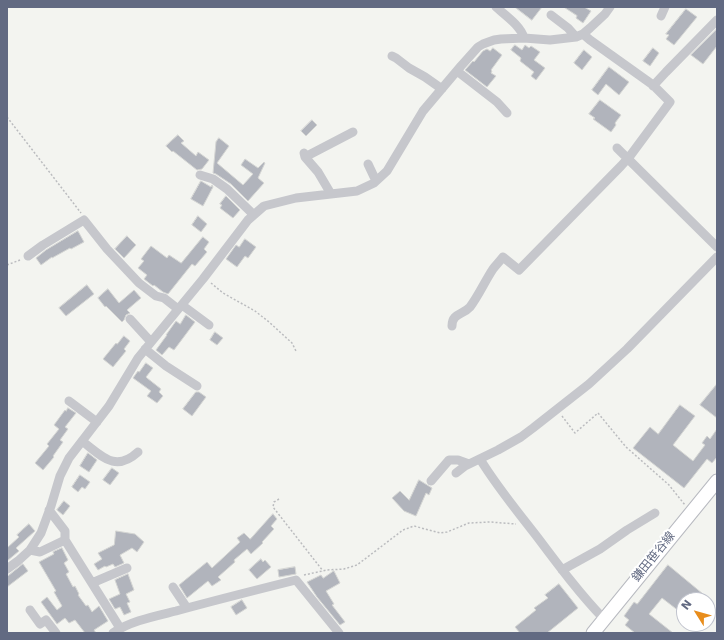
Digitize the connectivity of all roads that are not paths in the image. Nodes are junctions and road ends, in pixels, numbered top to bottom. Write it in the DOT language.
graph roads {
  1 [pos="496,7"];
  2 [pos="610,7"];
  3 [pos="665,7"];
  4 [pos="551,14"];
  5 [pos="661,16"];
  6 [pos="717,20"];
  7 [pos="580,36"];
  8 [pos="524,38"];
  9 [pos="392,56"];
  10 [pos="456,71"];
  11 [pos="653,86"];
  12 [pos="442,89"];
  13 [pos="508,113"];
  14 [pos="353,132"];
  15 [pos="617,148"];
  16 [pos="627,159"];
  17 [pos="368,164"];
  18 [pos="200,175"];
  19 [pos="376,181"];
  20 [pos="331,194"];
  21 [pos="254,215"];
  22 [pos="717,247"];
  23 [pos="28,256"];
  24 [pos="717,257"];
  25 [pos="180,307"];
  26 [pos="130,319"];
  27 [pos="209,325"];
  28 [pos="452,326"];
  29 [pos="148,346"];
  30 [pos="197,386"];
  31 [pos="69,401"];
  32 [pos="97,422"];
  33 [pos="82,441"];
  34 [pos="138,452"];
  35 [pos="480,459"];
  36 [pos="469,464"];
  37 [pos="456,473"];
  38 [pos="430,481"];
  39 [pos="717,481"];
  40 [pos="49,510"];
  41 [pos="656,513"];
  42 [pos="65,540"];
  43 [pos="30,550"];
  44 [pos="127,568"];
  45 [pos="7,569"];
  46 [pos="562,570"];
  47 [pos="92,583"];
  48 [pos="173,587"];
  49 [pos="187,608"];
  50 [pos="30,610"];
  51 [pos="604,619"];
  52 [pos="116,631"];
  53 [pos="56,633"];
  54 [pos="339,633"];
  55 [pos="592,633"];
  1 -- 8 [label="street"];
  2 -- 7 [label="street"];
  3 -- 5 [label="street"];
  4 -- 7 [label="street"];
  6 -- 11 [label="street"];
  7 -- 8 [label="street"];
  7 -- 11 [label="street"];
  8 -- 10 [label="street"];
  9 -- 12 [label="street"];
  10 -- 12 [label="street"];
  10 -- 13 [label="street"];
  11 -- 16 [label="street"];
  12 -- 19 [label="street"];
  14 -- 20 [label="street"];
  15 -- 16 [label="street"];
  16 -- 22 [label="street"];
  16 -- 28 [label="street"];
  17 -- 19 [label="street"];
  18 -- 21 [label="street"];
  19 -- 20 [label="street"];
  20 -- 21 [label="street"];
  21 -- 25 [label="street"];
  23 -- 25 [label="street"];
  24 -- 35 [label="street"];
  25 -- 27 [label="street"];
  25 -- 29 [label="street"];
  26 -- 29 [label="street"];
  29 -- 30 [label="street"];
  29 -- 32 [label="street"];
  31 -- 32 [label="street"];
  32 -- 33 [label="street"];
  33 -- 34 [label="street"];
  33 -- 40 [label="street"];
  35 -- 36 [label="street"];
  35 -- 46 [label="street"];
  36 -- 37 [label="street"];
  36 -- 38 [label="street"];
  39 -- 51 [label="street, 鎌田笹谷線"];
  40 -- 42 [label="street"];
  40 -- 43 [label="street"];
  41 -- 46 [label="street"];
  42 -- 43 [label="street"];
  42 -- 47 [label="street"];
  43 -- 45 [label="street"];
  44 -- 47 [label="street"];
  46 -- 51 [label="street"];
  47 -- 52 [label="street"];
  48 -- 49 [label="street"];
  49 -- 52 [label="street"];
  49 -- 54 [label="street"];
  50 -- 53 [label="street"];
  51 -- 55 [label="street, 鎌田笹谷線"];
}
